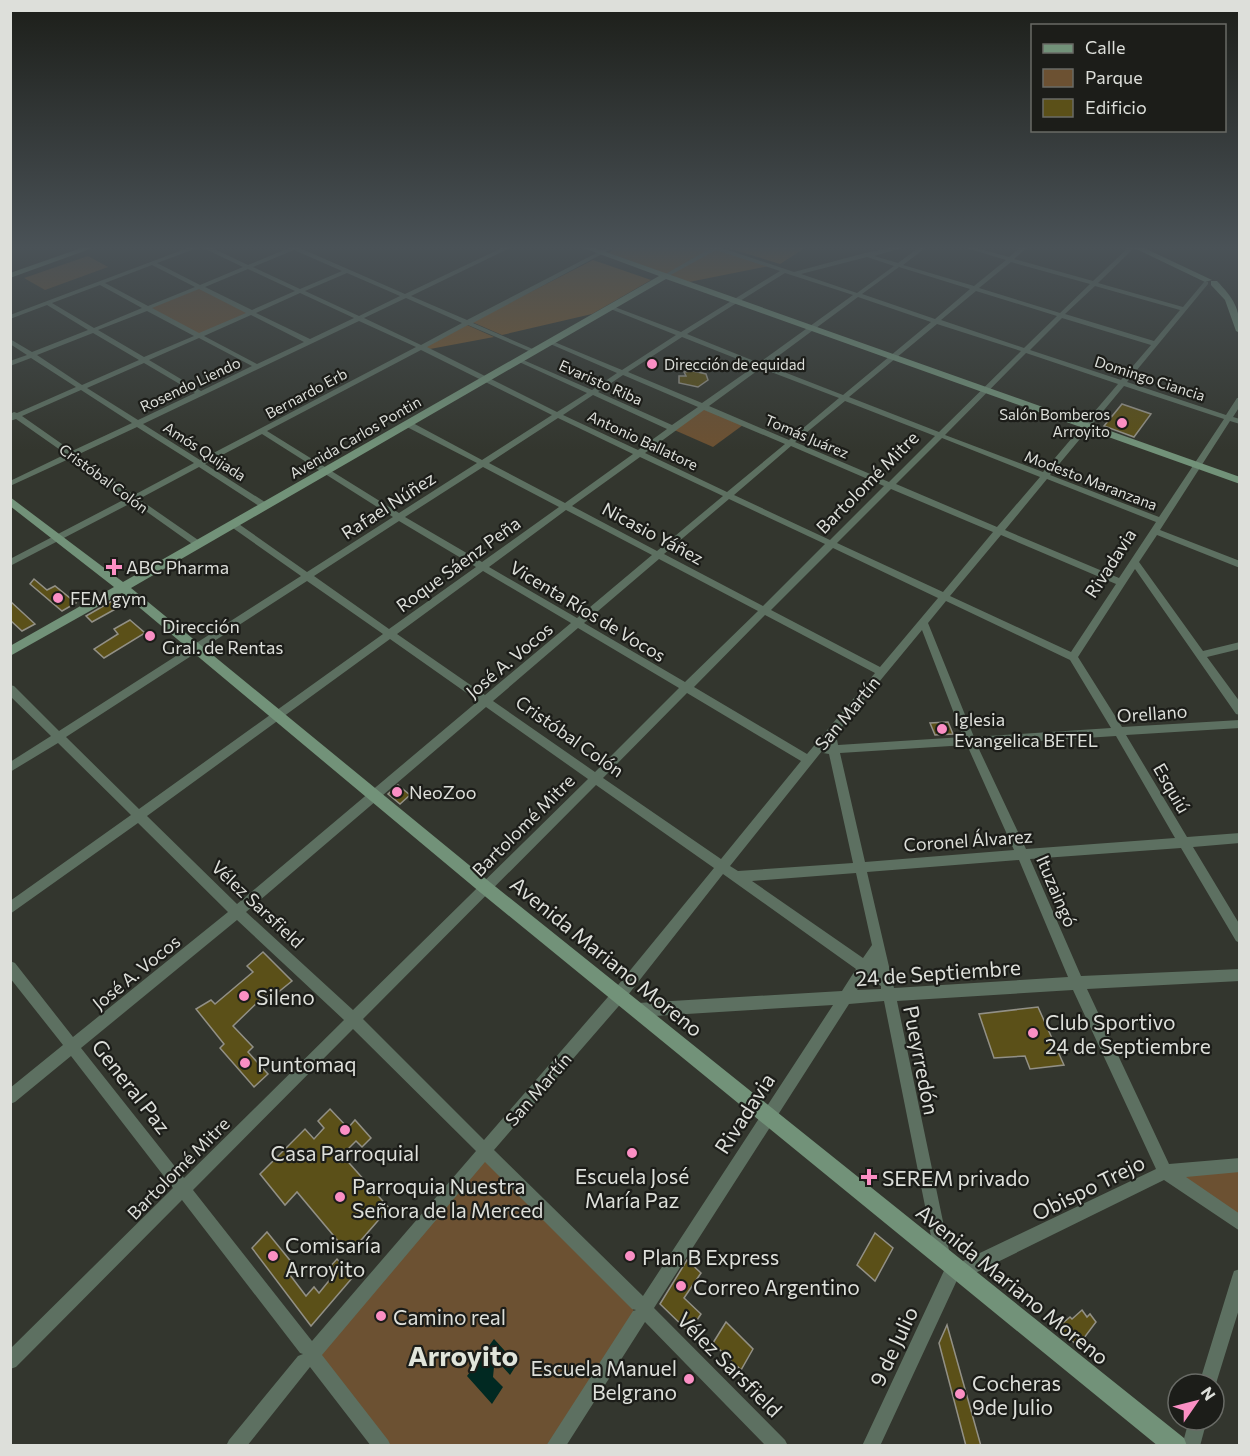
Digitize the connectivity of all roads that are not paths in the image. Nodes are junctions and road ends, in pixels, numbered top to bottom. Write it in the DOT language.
graph roads {
  1 [pos="66,314"];
  2 [pos="132,314"];
  3 [pos="158,314"];
  4 [pos="248,314"];
  5 [pos="256,314"];
  6 [pos="350,314"];
  7 [pos="368,314"];
  8 [pos="447,314"];
  9 [pos="484,314"];
  10 [pos="598,314"];
  11 [pos="629,314"];
  12 [pos="714,314"];
  13 [pos="771,314"];
  14 [pos="832,314"];
  15 [pos="913,314"];
  16 [pos="947,314"];
  17 [pos="1058,314"];
  18 [pos="1179,314"];
  19 [pos="1235,314"];
  20 [pos="1061,315"];
  21 [pos="359,318"];
  22 [pos="937,322"];
  23 [pos="467,323"];
  24 [pos="813,329"];
  25 [pos="93,330"];
  26 [pos="1239,331"];
  27 [pos="682,334"];
  28 [pos="199,336"];
  29 [pos="10,341"];
  30 [pos="310,342"];
  31 [pos="550,342"];
  32 [pos="1155,344"];
  33 [pos="421,347"];
  34 [pos="533,351"];
  35 [pos="1026,351"];
  36 [pos="32,355"];
  37 [pos="893,358"];
  38 [pos="143,360"];
  39 [pos="519,360"];
  40 [pos="10,364"];
  41 [pos="761,365"];
  42 [pos="258,367"];
  43 [pos="622,372"];
  44 [pos="485,380"];
  45 [pos="1122,383"];
  46 [pos="82,387"];
  47 [pos="986,391"];
  48 [pos="200,393"];
  49 [pos="592,393"];
  50 [pos="844,398"];
  51 [pos="1239,399"];
  52 [pos="702,406"];
  53 [pos="557,415"];
  54 [pos="13,416"];
  55 [pos="1227,418"];
  56 [pos="1239,422"];
  57 [pos="138,423"];
  58 [pos="408,424"];
  59 [pos="1086,426"];
  60 [pos="672,428"];
  61 [pos="262,431"];
  62 [pos="939,436"];
  63 [pos="790,443"];
  64 [pos="639,452"];
  65 [pos="72,455"];
  66 [pos="482,463"];
  67 [pos="199,465"];
  68 [pos="1198,465"];
  69 [pos="325,472"];
  70 [pos="1044,477"];
  71 [pos="1239,481"];
  72 [pos="10,484"];
  73 [pos="889,485"];
  74 [pos="728,495"];
  75 [pos="133,499"];
  76 [pos="10,500"];
  77 [pos="265,506"];
  78 [pos="565,506"];
  79 [pos="399,517"];
  80 [pos="1161,521"];
  81 [pos="233,524"];
  82 [pos="1154,531"];
  83 [pos="998,532"];
  84 [pos="60,538"];
  85 [pos="831,543"];
  86 [pos="198,544"];
  87 [pos="658,555"];
  88 [pos="1134,561"];
  89 [pos="10,563"];
  90 [pos="1239,565"];
  91 [pos="482,567"];
  92 [pos="308,576"];
  93 [pos="1120,582"];
  94 [pos="123,588"];
  95 [pos="945,596"];
  96 [pos="764,610"];
  97 [pos="923,622"];
  98 [pos="577,624"];
  99 [pos="390,634"];
  100 [pos="1239,645"];
  101 [pos="197,648"];
  102 [pos="10,652"];
  103 [pos="1201,655"];
  104 [pos="1073,657"];
  105 [pos="882,672"];
  106 [pos="686,688"];
  107 [pos="10,689"];
  108 [pos="486,701"];
  109 [pos="1239,711"];
  110 [pos="280,714"];
  111 [pos="1239,724"];
  112 [pos="1119,732"];
  113 [pos="830,733"];
  114 [pos="58,736"];
  115 [pos="970,741"];
  116 [pos="833,749"];
  117 [pos="812,755"];
  118 [pos="10,768"];
  119 [pos="596,778"];
  120 [pos="375,797"];
  121 [pos="139,816"];
  122 [pos="1239,837"];
  123 [pos="1182,842"];
  124 [pos="1022,854"];
  125 [pos="859,866"];
  126 [pos="722,867"];
  127 [pos="736,877"];
  128 [pos="486,888"];
  129 [pos="10,909"];
  130 [pos="237,912"];
  131 [pos="1239,937"];
  132 [pos="877,948"];
  133 [pos="10,967"];
  134 [pos="865,967"];
  135 [pos="1239,975"];
  136 [pos="1077,982"];
  137 [pos="887,988"];
  138 [pos="619,995"];
  139 [pos="846,997"];
  140 [pos="638,1010"];
  141 [pos="354,1020"];
  142 [pos="71,1046"];
  143 [pos="10,1097"];
  144 [pos="769,1116"];
  145 [pos="484,1151"];
  146 [pos="1239,1165"];
  147 [pos="1165,1172"];
  148 [pos="184,1187"];
  149 [pos="1239,1223"];
  150 [pos="953,1264"];
  151 [pos="1239,1277"];
  152 [pos="644,1309"];
  153 [pos="310,1355"];
  154 [pos="10,1361"];
  155 [pos="1212,1372"];
  156 [pos="235,1446"];
  157 [pos="382,1446"];
  158 [pos="555,1446"];
  159 [pos="779,1446"];
  160 [pos="871,1446"];
  161 [pos="1176,1446"];
  1 -- 25 [label="street"];
  2 -- 25 [label="street"];
  3 -- 28 [label="street"];
  4 -- 28 [label="street"];
  5 -- 30 [label="street"];
  6 -- 21 [label="street, Antonio Ballatore"];
  7 -- 21 [label="street, Rosendo Liendo"];
  8 -- 23 [label="street"];
  9 -- 23 [label="street, Bernardo Erb"];
  10 -- 31 [label="main road, Avenida Carlos Pontin"];
  11 -- 27 [label="street, Modesto Maranzana"];
  12 -- 27 [label="street, Rafael Núñez"];
  13 -- 24 [label="main road"];
  14 -- 24 [label="street, Roque Sáenz Peña"];
  15 -- 22 [label="street, Domingo Ciancia"];
  16 -- 22 [label="street, José A. Vocos"];
  17 -- 20 [label="street"];
  18 -- 32 [label="street, San Martín"];
  19 -- 26 [label="main road"];
  20 -- 32 [label="street"];
  20 -- 35 [label="street, Bartolomé Mitre"];
  21 -- 30 [label="street, Rosendo Liendo"];
  21 -- 33 [label="street, Antonio Ballatore"];
  22 -- 35 [label="street, Domingo Ciancia"];
  22 -- 37 [label="street, José A. Vocos"];
  23 -- 33 [label="street, Bernardo Erb"];
  23 -- 34 [label="street"];
  24 -- 37 [label="main road"];
  24 -- 41 [label="street, Roque Sáenz Peña"];
  25 -- 36 [label="street"];
  25 -- 38 [label="street"];
  27 -- 41 [label="street, Modesto Maranzana"];
  27 -- 43 [label="street, Rafael Núñez"];
  28 -- 38 [label="street"];
  28 -- 42 [label="street"];
  29 -- 36 [label="street, Amós Quijada"];
  30 -- 42 [label="street, Rosendo Liendo"];
  31 -- 34 [label="main road, Avenida Carlos Pontin"];
  31 -- 43 [label="street, Tomás Juárez"];
  32 -- 45 [label="street, San Martín"];
  33 -- 44 [label="street, Antonio Ballatore"];
  33 -- 61 [label="street, Bernardo Erb"];
  34 -- 39 [label="main road, Avenida Carlos Pontin"];
  35 -- 45 [label="street, Domingo Ciancia"];
  35 -- 47 [label="street, Bartolomé Mitre"];
  36 -- 40 [label="street"];
  36 -- 46 [label="street, Amós Quijada"];
  37 -- 47 [label="main road"];
  37 -- 50 [label="street, José A. Vocos"];
  38 -- 46 [label="street"];
  38 -- 48 [label="street"];
  39 -- 44 [label="main road, Avenida Carlos Pontin"];
  39 -- 49 [label="street, Evaristo Riba"];
  41 -- 50 [label="street, Modesto Maranzana"];
  41 -- 52 [label="street, Roque Sáenz Peña"];
  42 -- 48 [label="street, Rosendo Liendo"];
  43 -- 49 [label="street, Rafael Núñez"];
  43 -- 52 [label="street, Tomás Juárez"];
  44 -- 53 [label="street, Antonio Ballatore"];
  44 -- 58 [label="main road, Avenida Carlos Pontin"];
  45 -- 55 [label="street, Domingo Ciancia"];
  45 -- 59 [label="street, San Martín"];
  46 -- 54 [label="street"];
  46 -- 57 [label="street, Amós Quijada"];
  47 -- 59 [label="main road"];
  47 -- 62 [label="street, Bartolomé Mitre"];
  48 -- 57 [label="street, Rosendo Liendo"];
  49 -- 53 [label="street, Rafael Núñez"];
  49 -- 60 [label="street, Evaristo Riba"];
  50 -- 62 [label="street, Modesto Maranzana"];
  50 -- 63 [label="street, José A. Vocos"];
  51 -- 55 [label="street, Rivadavia"];
  52 -- 60 [label="street, Roque Sáenz Peña"];
  52 -- 63 [label="street, Tomás Juárez"];
  53 -- 64 [label="street, Antonio Ballatore"];
  53 -- 66 [label="street, Rafael Núñez"];
  54 -- 65 [label="street, Cristóbal Colón"];
  55 -- 56 [label="street, Domingo Ciancia"];
  55 -- 68 [label="street, Rivadavia"];
  57 -- 65 [label="street, Rosendo Liendo"];
  57 -- 67 [label="street, Amós Quijada"];
  58 -- 66 [label="street, Nicasio Yáñez"];
  58 -- 69 [label="main road, Avenida Carlos Pontin"];
  59 -- 68 [label="main road"];
  59 -- 70 [label="street, San Martín"];
  60 -- 64 [label="street, Roque Sáenz Peña"];
  61 -- 67 [label="street, Bernardo Erb"];
  61 -- 69 [label="street, Vicenta Ríos de Vocos"];
  62 -- 70 [label="street, Modesto Maranzana"];
  62 -- 73 [label="street, Bartolomé Mitre"];
  63 -- 73 [label="street, Tomás Juárez"];
  63 -- 74 [label="street, José A. Vocos"];
  64 -- 74 [label="street, Antonio Ballatore"];
  64 -- 78 [label="street, Roque Sáenz Peña"];
  65 -- 72 [label="street, Rosendo Liendo"];
  65 -- 75 [label="street, Cristóbal Colón"];
  66 -- 78 [label="street, Nicasio Yáñez"];
  66 -- 79 [label="street, Rafael Núñez"];
  67 -- 75 [label="street, Bernardo Erb"];
  67 -- 77 [label="street, Amós Quijada"];
  68 -- 71 [label="main road"];
  68 -- 80 [label="street, Rivadavia"];
  69 -- 77 [label="main road, Avenida Carlos Pontin"];
  69 -- 79 [label="street, Vicenta Ríos de Vocos"];
  70 -- 80 [label="street, Modesto Maranzana"];
  70 -- 83 [label="street, San Martín"];
  73 -- 83 [label="street, Tomás Juárez"];
  73 -- 85 [label="street, Bartolomé Mitre"];
  74 -- 85 [label="street, Antonio Ballatore"];
  74 -- 87 [label="street, José A. Vocos"];
  75 -- 84 [label="street, Bernardo Erb"];
  75 -- 86 [label="street, Cristóbal Colón"];
  76 -- 84 [label="main road, Avenida Mariano Moreno"];
  77 -- 81 [label="main road, Avenida Carlos Pontin"];
  78 -- 87 [label="street, Nicasio Yáñez"];
  78 -- 91 [label="street, Roque Sáenz Peña"];
  79 -- 91 [label="street, Vicenta Ríos de Vocos"];
  79 -- 92 [label="street, Rafael Núñez"];
  80 -- 82 [label="street, Rivadavia"];
  81 -- 86 [label="main road, Avenida Carlos Pontin"];
  81 -- 92 [label="street, Cristóbal Colón"];
  82 -- 88 [label="street, Rivadavia"];
  82 -- 90 [label="street, Modesto Maranzana"];
  83 -- 93 [label="street, Tomás Juárez"];
  83 -- 95 [label="street, San Martín"];
  84 -- 89 [label="street, Bernardo Erb"];
  84 -- 94 [label="main road, Avenida Mariano Moreno"];
  85 -- 95 [label="street, Antonio Ballatore"];
  85 -- 96 [label="street, Bartolomé Mitre"];
  86 -- 94 [label="main road, Avenida Carlos Pontin"];
  87 -- 96 [label="street, Nicasio Yáñez"];
  87 -- 98 [label="street, José A. Vocos"];
  88 -- 93 [label="street, Rivadavia"];
  88 -- 103 [label="street"];
  91 -- 98 [label="street, Vicenta Ríos de Vocos"];
  91 -- 99 [label="street, Roque Sáenz Peña"];
  92 -- 99 [label="street, Cristóbal Colón"];
  92 -- 101 [label="street, Rafael Núñez"];
  93 -- 104 [label="street, Rivadavia"];
  94 -- 101 [label="main road, Avenida Mariano Moreno"];
  94 -- 102 [label="main road, Avenida Carlos Pontin"];
  95 -- 97 [label="street, San Martín"];
  95 -- 104 [label="street, Antonio Ballatore"];
  96 -- 105 [label="street, Nicasio Yáñez"];
  96 -- 106 [label="street, Bartolomé Mitre"];
  97 -- 105 [label="street, San Martín"];
  97 -- 115 [label="street, Ituzaingó"];
  98 -- 106 [label="street, Vicenta Ríos de Vocos"];
  98 -- 108 [label="street, José A. Vocos"];
  99 -- 108 [label="street, Cristóbal Colón"];
  99 -- 110 [label="street, Roque Sáenz Peña"];
  100 -- 103 [label="street"];
  101 -- 110 [label="main road, Avenida Mariano Moreno"];
  101 -- 114 [label="street, Rafael Núñez"];
  103 -- 109 [label="street"];
  104 -- 112 [label="street, Esquiú"];
  105 -- 113 [label="street, San Martín"];
  106 -- 117 [label="street, Vicenta Ríos de Vocos"];
  106 -- 119 [label="street, Bartolomé Mitre"];
  107 -- 114 [label="street, Vélez Sarsfield"];
  108 -- 119 [label="street, Cristóbal Colón"];
  108 -- 120 [label="street, José A. Vocos"];
  110 -- 120 [label="main road, Avenida Mariano Moreno"];
  110 -- 121 [label="street, Roque Sáenz Peña"];
  111 -- 112 [label="street, Orellano"];
  112 -- 115 [label="street, Orellano"];
  112 -- 123 [label="street, Esquiú"];
  113 -- 116 [label="street, Pueyrredón"];
  113 -- 117 [label="street, San Martín"];
  114 -- 118 [label="street, Rafael Núñez"];
  114 -- 121 [label="street, Vélez Sarsfield"];
  115 -- 116 [label="street, Orellano"];
  115 -- 124 [label="street, Ituzaingó"];
  116 -- 117 [label="street, Orellano"];
  116 -- 125 [label="street, Pueyrredón"];
  117 -- 126 [label="street, San Martín"];
  119 -- 126 [label="street, Cristóbal Colón"];
  119 -- 128 [label="street, Bartolomé Mitre"];
  120 -- 128 [label="main road, Avenida Mariano Moreno"];
  120 -- 130 [label="street, José A. Vocos"];
  121 -- 129 [label="street, Roque Sáenz Peña"];
  121 -- 130 [label="street, Vélez Sarsfield"];
  122 -- 123 [label="street, Coronel Álvarez"];
  123 -- 124 [label="street, Coronel Álvarez"];
  123 -- 131 [label="street, Esquiú"];
  124 -- 125 [label="street, Coronel Álvarez"];
  124 -- 136 [label="street, Ituzaingó"];
  125 -- 127 [label="street, Coronel Álvarez"];
  125 -- 132 [label="street, Pueyrredón"];
  126 -- 127 [label="street, Cristóbal Colón"];
  126 -- 138 [label="street, San Martín"];
  127 -- 134 [label="street, Cristóbal Colón"];
  128 -- 138 [label="main road, Avenida Mariano Moreno"];
  128 -- 141 [label="street, Bartolomé Mitre"];
  130 -- 141 [label="street, Vélez Sarsfield"];
  130 -- 142 [label="street, José A. Vocos"];
  132 -- 134 [label="street, Rivadavia"];
  132 -- 137 [label="street, Pueyrredón"];
  133 -- 142 [label="street, General Paz"];
  134 -- 137 [label="street, Cristóbal Colón"];
  134 -- 139 [label="street, Rivadavia"];
  135 -- 136 [label="street, 24 de Septiembre"];
  136 -- 137 [label="street, 24 de Septiembre"];
  136 -- 147 [label="street, Ituzaingó"];
  137 -- 139 [label="street, 24 de Septiembre"];
  137 -- 150 [label="street, Pueyrredón"];
  138 -- 140 [label="main road, Avenida Mariano Moreno"];
  138 -- 145 [label="street, San Martín"];
  139 -- 140 [label="street, 24 de Septiembre"];
  139 -- 144 [label="street, Rivadavia"];
  140 -- 144 [label="main road, Avenida Mariano Moreno"];
  141 -- 145 [label="street, Vélez Sarsfield"];
  141 -- 148 [label="street, Bartolomé Mitre"];
  142 -- 143 [label="street, José A. Vocos"];
  142 -- 148 [label="street, General Paz"];
  144 -- 150 [label="main road, Avenida Mariano Moreno"];
  144 -- 152 [label="street, Rivadavia"];
  145 -- 152 [label="street, Vélez Sarsfield"];
  145 -- 153 [label="street, San Martín"];
  146 -- 147 [label="street, Obispo Trejo"];
  147 -- 149 [label="street"];
  147 -- 150 [label="street, Obispo Trejo"];
  148 -- 153 [label="street, General Paz"];
  148 -- 154 [label="street, Bartolomé Mitre"];
  150 -- 160 [label="street, 9 de Julio"];
  150 -- 161 [label="main road, Avenida Mariano Moreno"];
  151 -- 155 [label="street"];
  152 -- 158 [label="street, Rivadavia"];
  152 -- 159 [label="street, Vélez Sarsfield"];
  153 -- 156 [label="street, San Martín"];
  153 -- 157 [label="street, General Paz"];
}
